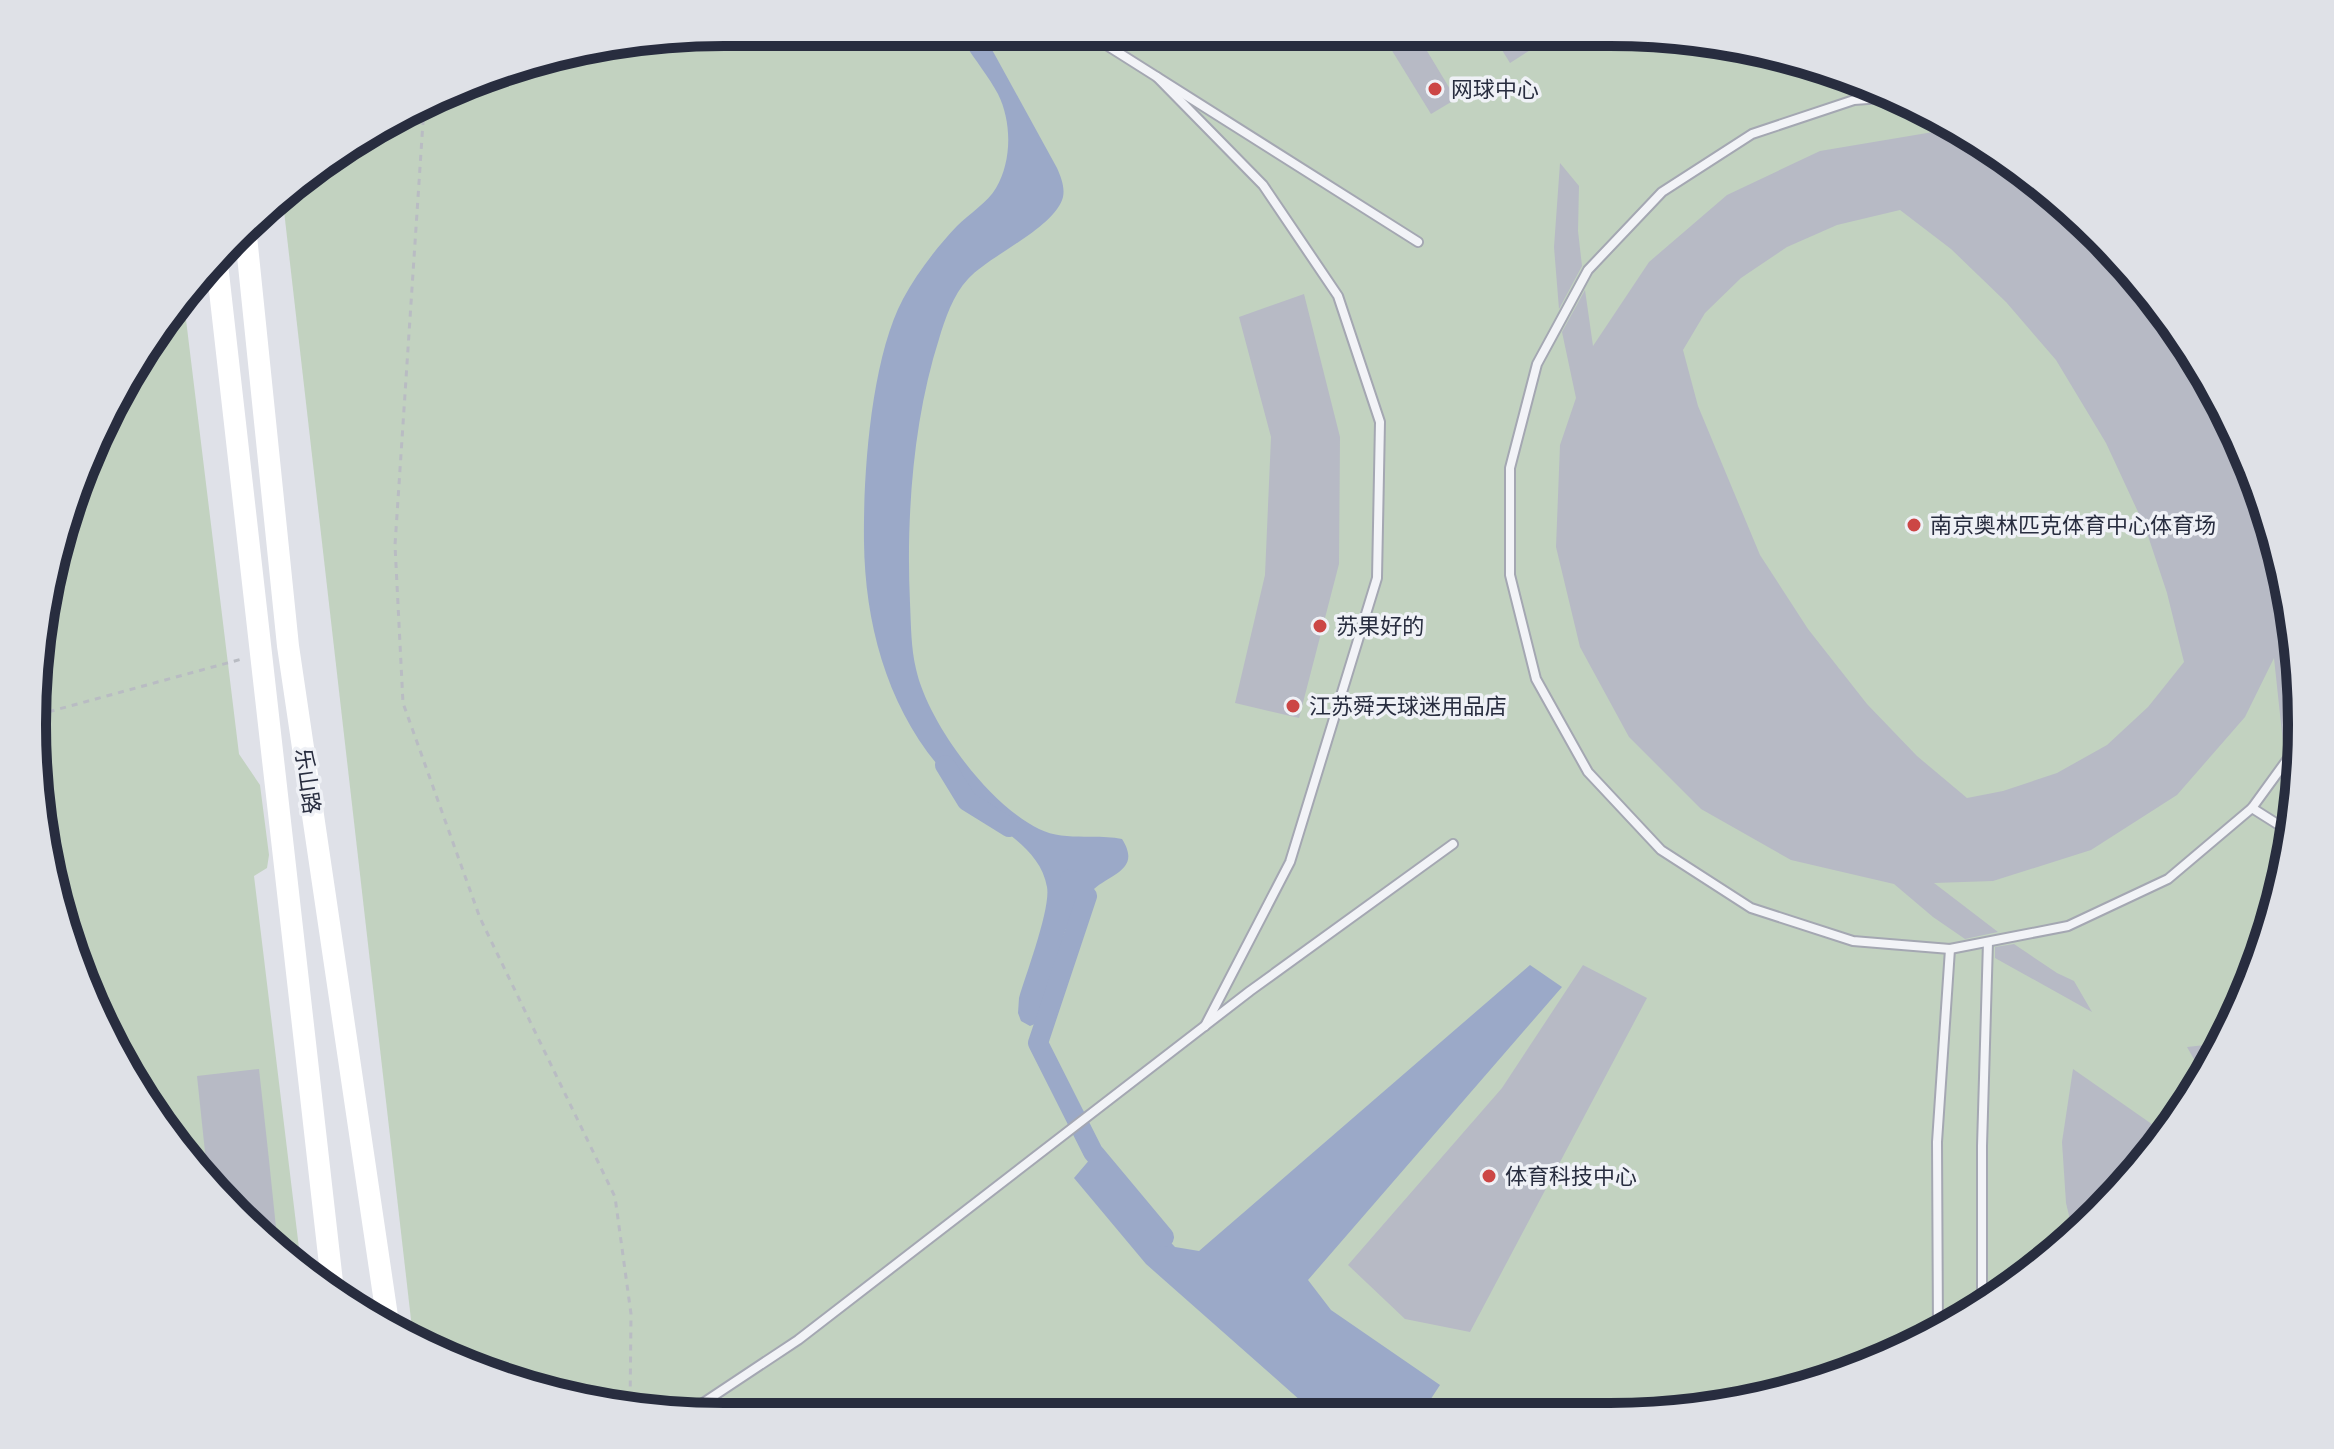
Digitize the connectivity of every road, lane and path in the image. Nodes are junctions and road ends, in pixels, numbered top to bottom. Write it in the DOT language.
graph roads {
  1 [pos="1108,46"];
  2 [pos="1157,77"];
  3 [pos="1871,99"];
  4 [pos="423,116"];
  5 [pos="1418,242"];
  6 [pos="247,243"];
  7 [pos="218,273"];
  8 [pos="261,653"];
  9 [pos="46,712"];
  10 [pos="2287,760"];
  11 [pos="2252,808"];
  12 [pos="2280,826"];
  13 [pos="1453,844"];
  14 [pos="1988,942"];
  15 [pos="1950,949"];
  16 [pos="1205,1026"];
  17 [pos="331,1277"];
  18 [pos="1982,1291"];
  19 [pos="386,1313"];
  20 [pos="1938,1318"];
  21 [pos="630,1396"];
  22 [pos="704,1403"];
  1 -- 2 [label="lane"];
  2 -- 5 [label="lane"];
  2 -- 16 [label="lane"];
  3 -- 15 [label="lane"];
  4 -- 21 [label="path"];
  6 -- 19 [label="street, 乐山路"];
  7 -- 8 [label="street, 乐山路"];
  8 -- 9 [label="path"];
  8 -- 17 [label="street, 乐山路"];
  10 -- 11 [label="lane"];
  11 -- 12 [label="lane"];
  11 -- 14 [label="lane"];
  13 -- 16 [label="lane"];
  14 -- 15 [label="lane"];
  14 -- 18 [label="lane"];
  15 -- 20 [label="lane"];
  16 -- 22 [label="lane"];
}
